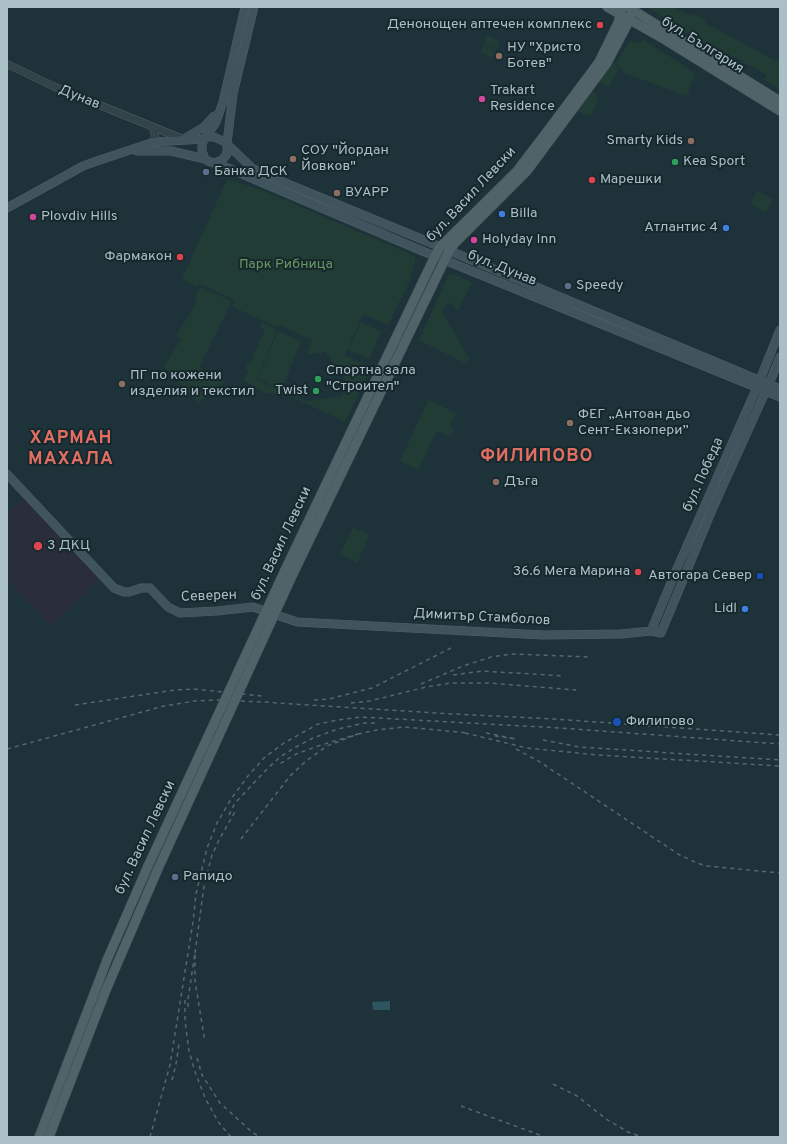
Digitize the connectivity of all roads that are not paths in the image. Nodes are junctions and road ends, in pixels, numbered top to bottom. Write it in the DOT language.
graph roads {
  1 [pos="245,7"];
  2 [pos="254,7"];
  3 [pos="608,7"];
  4 [pos="630,8"];
  5 [pos="621,10"];
  6 [pos="630,19"];
  7 [pos="7,64"];
  8 [pos="780,101"];
  9 [pos="222,107"];
  10 [pos="780,111"];
  11 [pos="153,128"];
  12 [pos="205,138"];
  13 [pos="183,140"];
  14 [pos="154,142"];
  15 [pos="228,144"];
  16 [pos="130,151"];
  17 [pos="205,159"];
  18 [pos="215,163"];
  19 [pos="7,208"];
  20 [pos="440,247"];
  21 [pos="449,251"];
  22 [pos="435,256"];
  23 [pos="444,260"];
  24 [pos="780,330"];
  25 [pos="780,357"];
  26 [pos="758,384"];
  27 [pos="767,388"];
  28 [pos="780,389"];
  29 [pos="780,397"];
  30 [pos="7,474"];
  31 [pos="289,572"];
  32 [pos="301,622"];
  33 [pos="652,631"];
  34 [pos="661,633"];
  35 [pos="38,1137"];
  36 [pos="49,1137"];
  1 -- 9 [label="main road"];
  2 -- 15 [label="main road"];
  3 -- 5 [label="main road, бул. България"];
  4 -- 6 [label="main road, бул. Васил Левски"];
  4 -- 8 [label="main road, бул. България"];
  5 -- 6 [label="main road, бул. България"];
  5 -- 20 [label="main road, бул. Васил Левски"];
  6 -- 10 [label="main road, бул. България"];
  6 -- 21 [label="main road, бул. Васил Левски"];
  7 -- 11 [label="street, Дунав"];
  9 -- 12 [label="main road"];
  9 -- 13 [label="main road"];
  11 -- 13 [label="street, Дунав"];
  11 -- 14 [label="street"];
  12 -- 13 [label="main road"];
  12 -- 15 [label="main road"];
  12 -- 17 [label="main road"];
  13 -- 14 [label="main road"];
  14 -- 16 [label="main road"];
  15 -- 18 [label="main road"];
  15 -- 20 [label="main road, бул. Дунав"];
  16 -- 17 [label="main road"];
  16 -- 19 [label="main road"];
  17 -- 18 [label="main road"];
  18 -- 22 [label="main road, бул. Дунав"];
  20 -- 21 [label="main road, бул. Дунав"];
  20 -- 22 [label="main road, бул. Васил Левски"];
  21 -- 23 [label="main road, бул. Васил Левски"];
  21 -- 26 [label="main road, бул. Дунав"];
  22 -- 23 [label="main road, бул. Дунав"];
  22 -- 31 [label="main road, бул. Васил Левски"];
  23 -- 26 [label="main road, бул. Дунав"];
  23 -- 31 [label="main road, бул. Васил Левски"];
  24 -- 26 [label="main road, бул. Победа"];
  25 -- 27 [label="main road, бул. Победа"];
  26 -- 27 [label="main road, бул. Дунав"];
  26 -- 33 [label="main road, бул. Победа"];
  27 -- 28 [label="main road, бул. Дунав"];
  27 -- 29 [label="main road, бул. Дунав"];
  27 -- 34 [label="main road, бул. Победа"];
  30 -- 32 [label="main road, Северен"];
  31 -- 35 [label="main road, бул. Васил Левски, bridge"];
  31 -- 36 [label="main road, бул. Васил Левски, bridge"];
  32 -- 33 [label="main road, Димитър Стамболов"];
  33 -- 34 [label="main road, Димитър Стамболов"];
}
